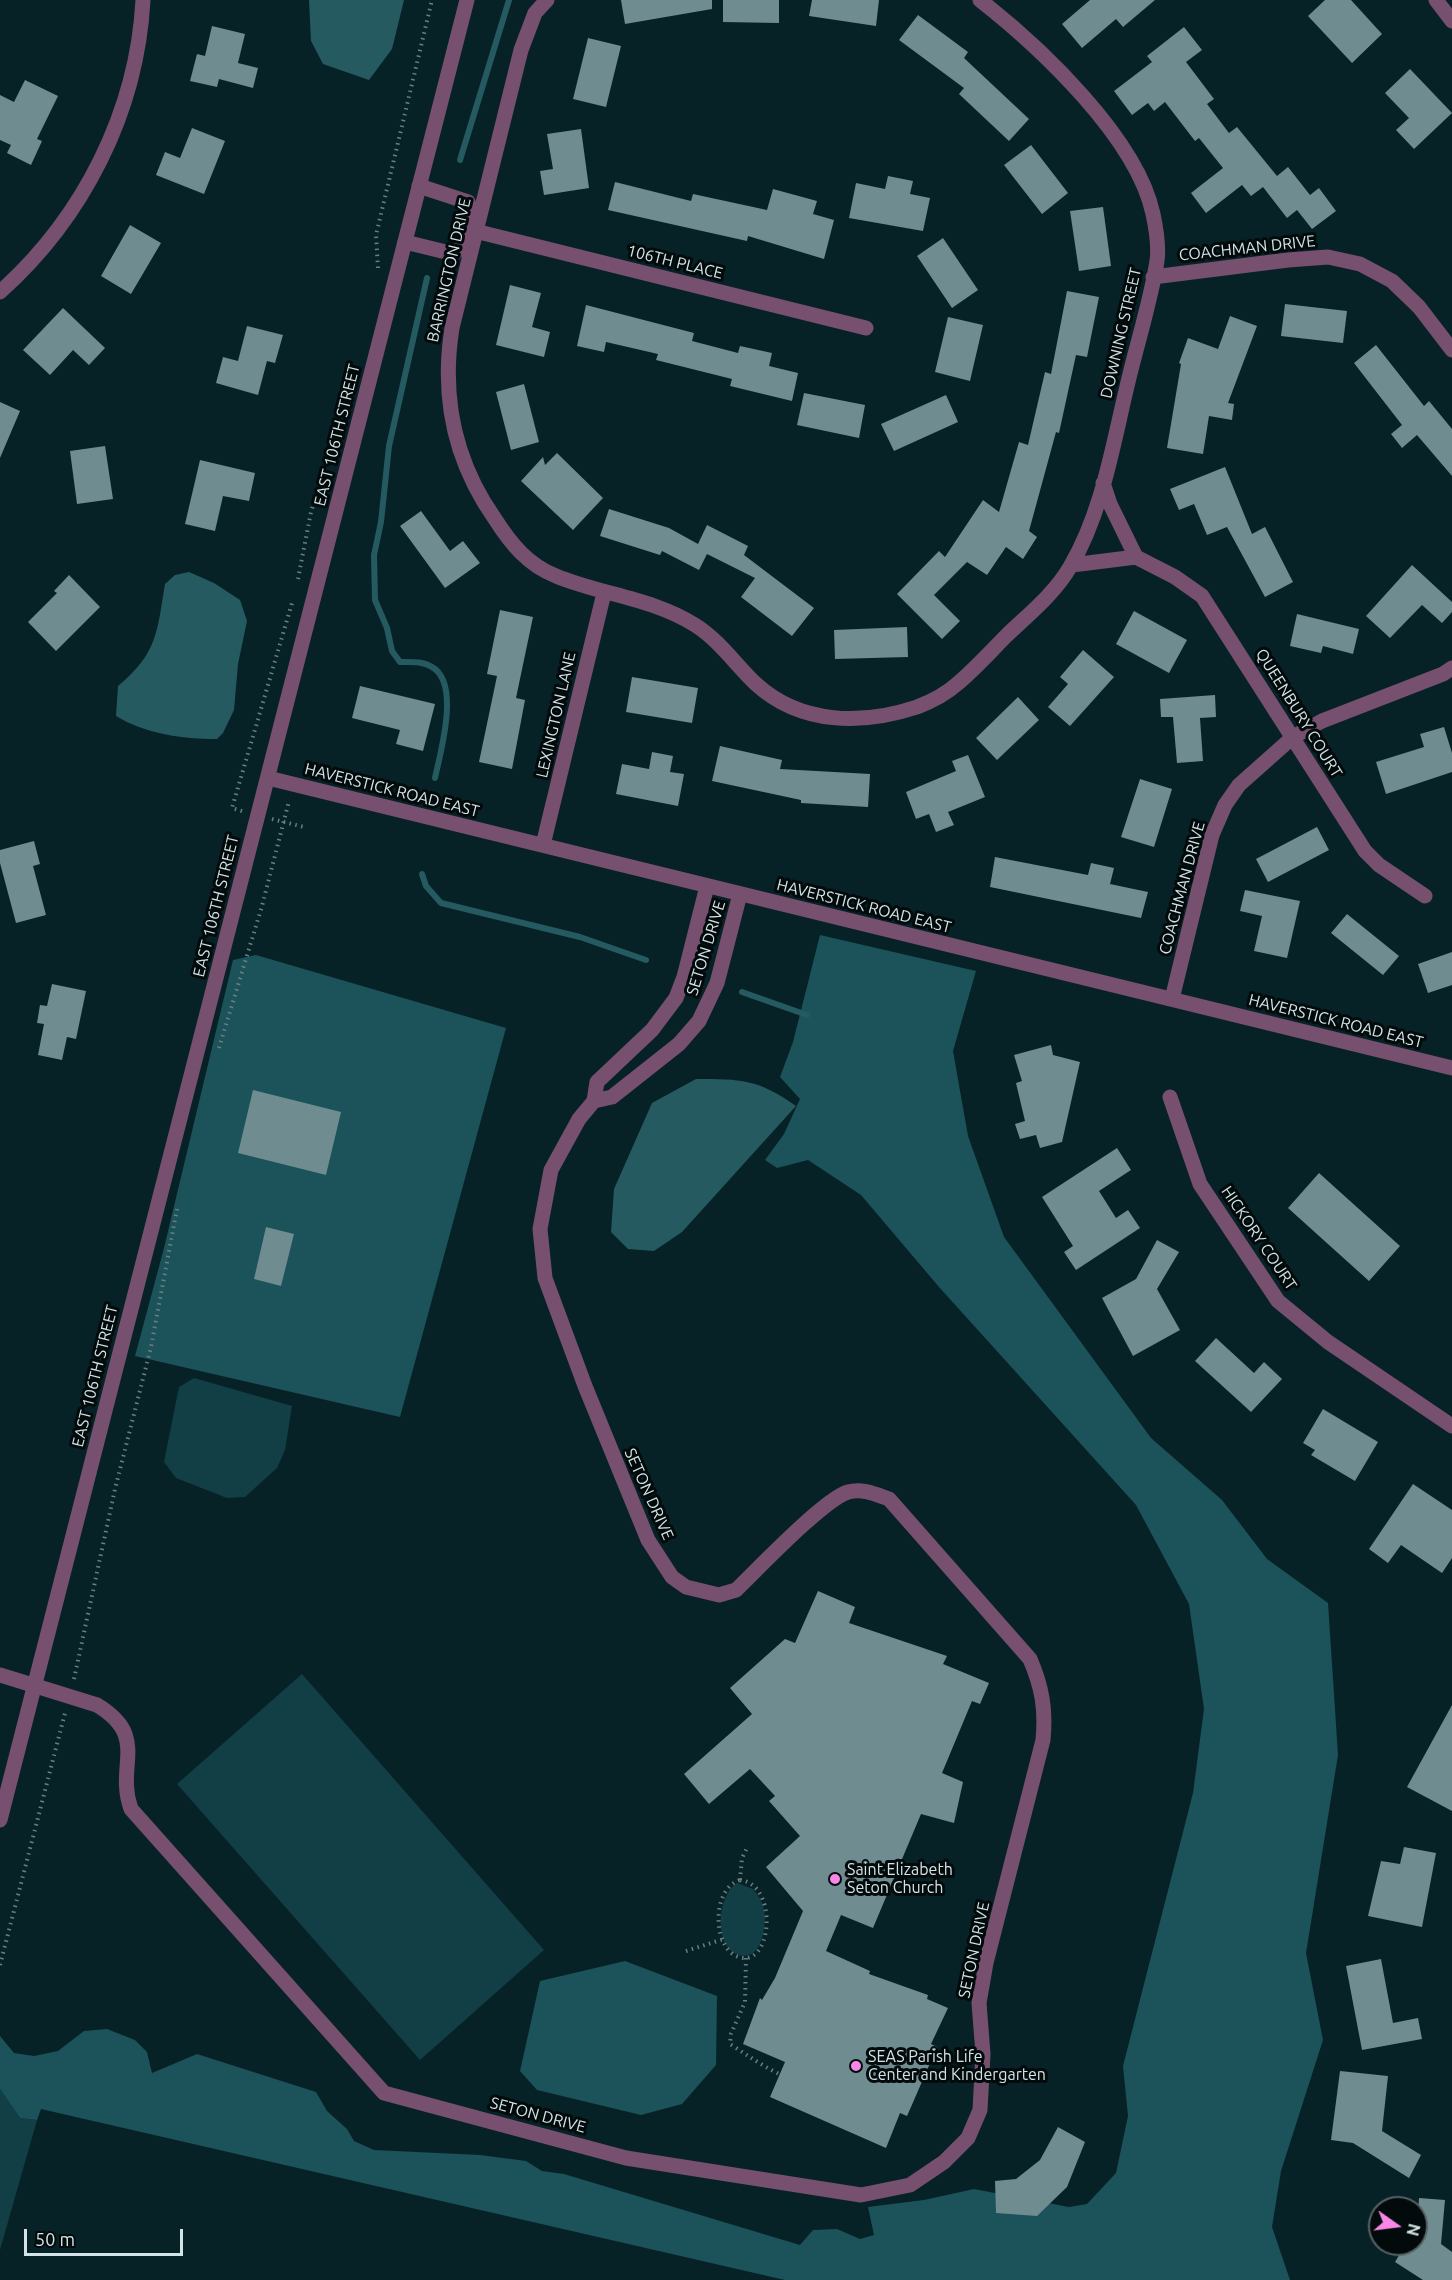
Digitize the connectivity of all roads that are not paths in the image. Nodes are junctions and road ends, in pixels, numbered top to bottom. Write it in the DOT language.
graph roads {
  1 [pos="143,0"];
  2 [pos="467,0"];
  3 [pos="547,0"];
  4 [pos="980,0"];
  5 [pos="1436,0"];
  6 [pos="1452,21"];
  7 [pos="420,186"];
  8 [pos="475,231"];
  9 [pos="405,242"];
  10 [pos="1153,277"];
  11 [pos="0,292"];
  12 [pos="866,328"];
  13 [pos="1452,350"];
  14 [pos="1103,483"];
  15 [pos="1136,557"];
  16 [pos="1072,565"];
  17 [pos="604,593"];
  18 [pos="1452,668"];
  19 [pos="956,686"];
  20 [pos="1293,737"];
  21 [pos="268,778"];
  22 [pos="543,845"];
  23 [pos="707,886"];
  24 [pos="740,894"];
  25 [pos="1425,896"];
  26 [pos="1172,999"];
  27 [pos="1452,1068"];
  28 [pos="1170,1097"];
  29 [pos="594,1101"];
  30 [pos="1452,1426"];
  31 [pos="0,1675"];
  32 [pos="35,1684"];
  33 [pos="0,1820"];
  1 -- 11 [label="street"];
  2 -- 7 [label="street, EAST 106TH STREET"];
  3 -- 8 [label="street, BARRINGTON DRIVE"];
  4 -- 10 [label="street, DOWNING STREET"];
  5 -- 6 [label="street"];
  7 -- 8 [label="street"];
  7 -- 9 [label="street, EAST 106TH STREET"];
  8 -- 9 [label="street"];
  8 -- 12 [label="street, 106TH PLACE"];
  8 -- 17 [label="street, BARRINGTON DRIVE"];
  9 -- 21 [label="street, EAST 106TH STREET"];
  10 -- 13 [label="street, COACHMAN DRIVE"];
  10 -- 14 [label="street, DOWNING STREET"];
  14 -- 15 [label="street"];
  14 -- 16 [label="street, DOWNING STREET"];
  15 -- 16 [label="street"];
  15 -- 20 [label="street, QUEENBURY COURT"];
  16 -- 19 [label="street, DOWNING STREET"];
  17 -- 19 [label="street, BARRINGTON DRIVE"];
  17 -- 22 [label="street, LEXINGTON LANE"];
  18 -- 20 [label="street, COACHMAN DRIVE"];
  20 -- 25 [label="street, QUEENBURY COURT"];
  20 -- 26 [label="street, COACHMAN DRIVE"];
  21 -- 22 [label="street, HAVERSTICK ROAD EAST"];
  21 -- 32 [label="street, EAST 106TH STREET"];
  22 -- 23 [label="street, HAVERSTICK ROAD EAST"];
  23 -- 24 [label="street, HAVERSTICK ROAD EAST"];
  23 -- 29 [label="street, SETON DRIVE"];
  24 -- 26 [label="street, HAVERSTICK ROAD EAST"];
  24 -- 29 [label="street, SETON DRIVE"];
  26 -- 27 [label="street, HAVERSTICK ROAD EAST"];
  28 -- 30 [label="street, HICKORY COURT"];
  29 -- 32 [label="street, SETON DRIVE"];
  31 -- 32 [label="street, SETON DRIVE"];
  32 -- 33 [label="street, EAST 106TH STREET"];
}
